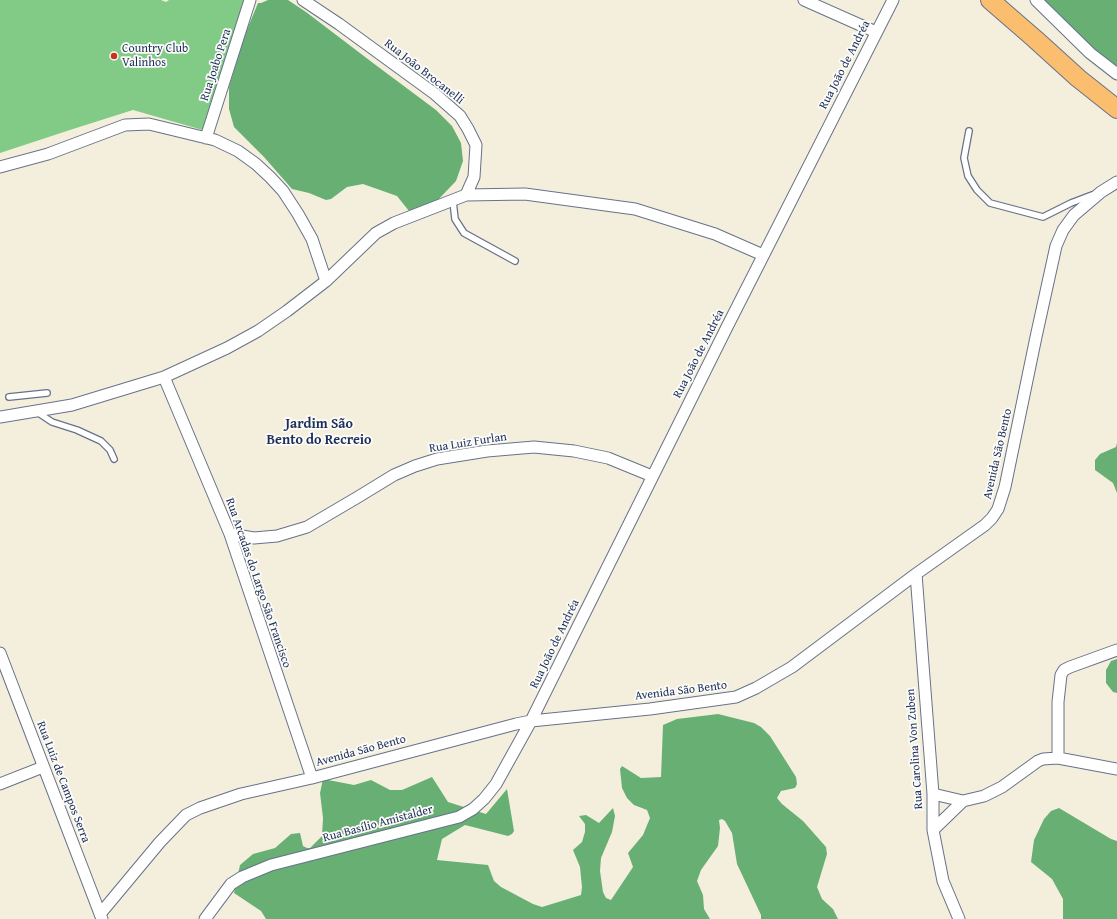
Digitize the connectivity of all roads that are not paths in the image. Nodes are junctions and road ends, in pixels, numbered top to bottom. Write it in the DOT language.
graph roads {
  1 [pos="250,0"];
  2 [pos="303,0"];
  3 [pos="804,0"];
  4 [pos="893,0"];
  5 [pos="990,0"];
  6 [pos="1008,0"];
  7 [pos="1036,0"];
  8 [pos="876,32"];
  9 [pos="1117,74"];
  10 [pos="1117,95"];
  11 [pos="1117,109"];
  12 [pos="969,131"];
  13 [pos="206,138"];
  14 [pos="0,167"];
  15 [pos="1117,182"];
  16 [pos="1101,192"];
  17 [pos="466,195"];
  18 [pos="452,201"];
  19 [pos="763,255"];
  20 [pos="515,260"];
  21 [pos="326,281"];
  22 [pos="164,378"];
  23 [pos="47,393"];
  24 [pos="9,397"];
  25 [pos="35,411"];
  26 [pos="0,417"];
  27 [pos="114,459"];
  28 [pos="652,476"];
  29 [pos="230,534"];
  30 [pos="916,574"];
  31 [pos="1117,650"];
  32 [pos="0,653"];
  33 [pos="531,721"];
  34 [pos="1058,758"];
  35 [pos="43,767"];
  36 [pos="1117,769"];
  37 [pos="312,778"];
  38 [pos="0,784"];
  39 [pos="932,794"];
  40 [pos="963,801"];
  41 [pos="933,830"];
  42 [pos="101,917"];
  43 [pos="205,919"];
  44 [pos="958,919"];
  1 -- 13 [label="street, Rua Joabo Pera"];
  2 -- 17 [label="street, Rua João Brocanelli"];
  3 -- 8 [label="street"];
  4 -- 8 [label="street, Rua João de Andréa"];
  5 -- 11 [label="main road"];
  6 -- 10 [label="main road"];
  7 -- 9 [label="street"];
  8 -- 19 [label="street, Rua João de Andréa"];
  12 -- 16 [label="lane"];
  13 -- 14 [label="street"];
  13 -- 21 [label="street"];
  15 -- 16 [label="street, Avenida São Bento"];
  16 -- 30 [label="street, Avenida São Bento"];
  17 -- 18 [label="street"];
  17 -- 19 [label="street"];
  18 -- 20 [label="lane"];
  18 -- 21 [label="street"];
  19 -- 28 [label="street, Rua João de Andréa"];
  21 -- 22 [label="street"];
  22 -- 25 [label="street"];
  22 -- 29 [label="street, Rua Arcadas do Largo São Francisco"];
  23 -- 24 [label="lane"];
  25 -- 26 [label="street"];
  25 -- 27 [label="lane"];
  28 -- 29 [label="street, Rua Luiz Furlan"];
  28 -- 33 [label="street, Rua João de Andréa"];
  29 -- 37 [label="street, Rua Arcadas do Largo São Francisco"];
  30 -- 33 [label="street, Avenida São Bento"];
  30 -- 39 [label="street, Rua Carolina Von Zuben"];
  31 -- 34 [label="street"];
  32 -- 35 [label="street, Rua Luiz de Campos Serra"];
  33 -- 37 [label="street, Avenida São Bento"];
  33 -- 43 [label="street, Rua Basílio Amistalder"];
  34 -- 36 [label="street"];
  34 -- 40 [label="street"];
  35 -- 38 [label="street"];
  35 -- 42 [label="street, Rua Luiz de Campos Serra"];
  37 -- 42 [label="street, Avenida São Bento"];
  39 -- 40 [label="street"];
  39 -- 41 [label="street, Rua Carolina Von Zuben"];
  40 -- 41 [label="street"];
  41 -- 44 [label="street, Rua Carolina Von Zuben"];
}
